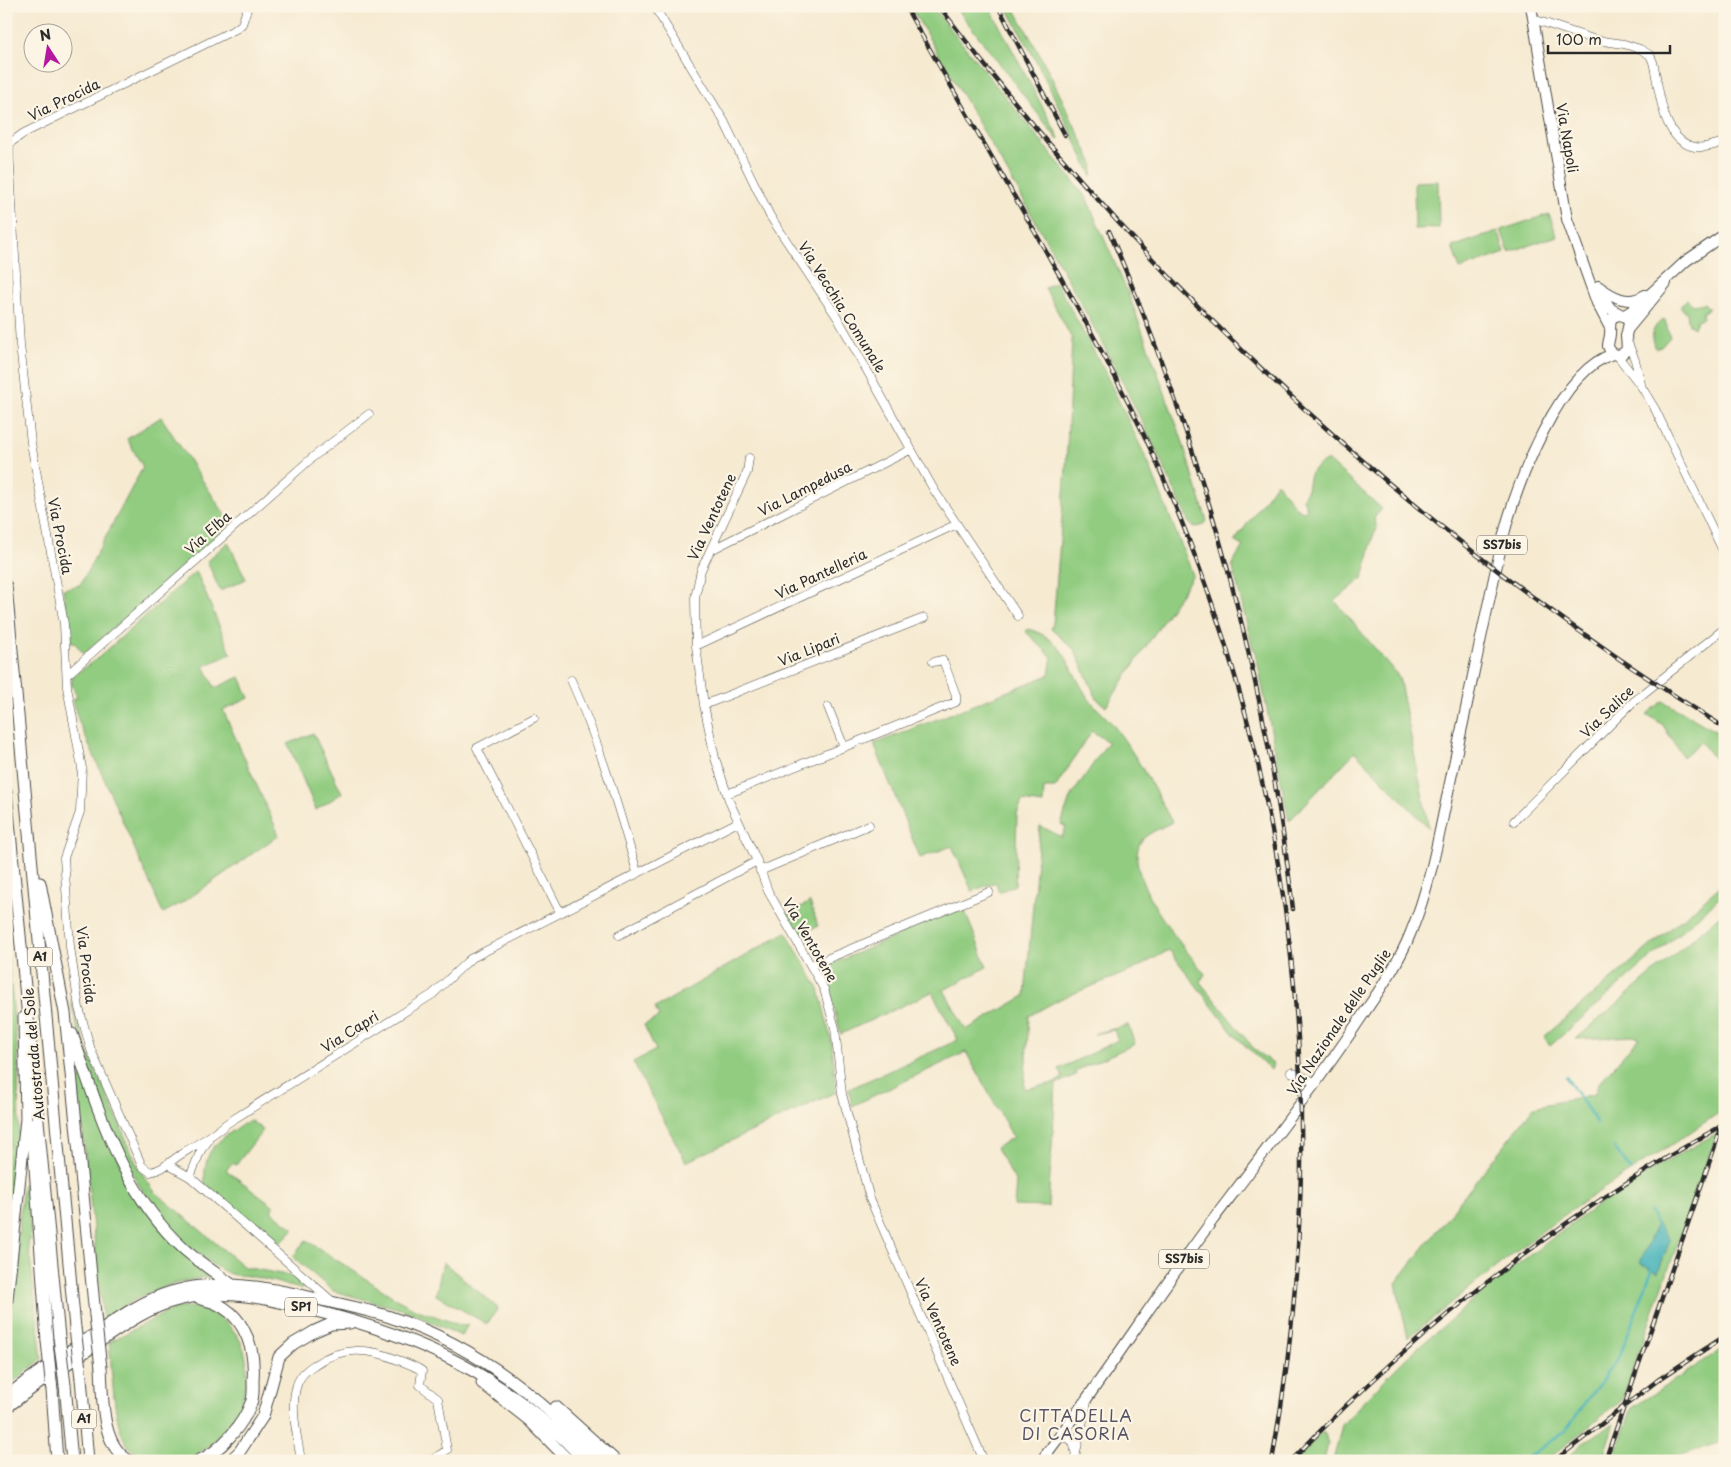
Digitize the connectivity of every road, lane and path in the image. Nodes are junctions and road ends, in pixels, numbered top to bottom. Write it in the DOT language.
graph roads {
  1 [pos="248,6"];
  2 [pos="654,6"];
  3 [pos="1531,6"];
  4 [pos="1533,20"];
  5 [pos="1725,142"];
  6 [pos="7,150"];
  7 [pos="1725,234"];
  8 [pos="1586,271"];
  9 [pos="1670,278"];
  10 [pos="1593,283"];
  11 [pos="1654,288"];
  12 [pos="1621,315"];
  13 [pos="1609,326"];
  14 [pos="1628,329"];
  15 [pos="1609,340"];
  16 [pos="1628,343"];
  17 [pos="1615,355"];
  18 [pos="1588,370"];
  19 [pos="1641,386"];
  20 [pos="369,414"];
  21 [pos="910,450"];
  22 [pos="749,458"];
  23 [pos="957,524"];
  24 [pos="711,550"];
  25 [pos="1725,555"];
  26 [pos="6,586"];
  27 [pos="1018,616"];
  28 [pos="924,618"];
  29 [pos="1725,628"];
  30 [pos="696,646"];
  31 [pos="933,662"];
  32 [pos="68,674"];
  33 [pos="571,680"];
  34 [pos="704,705"];
  35 [pos="828,707"];
  36 [pos="534,718"];
  37 [pos="844,747"];
  38 [pos="6,791"];
  39 [pos="727,794"];
  40 [pos="1514,821"];
  41 [pos="738,822"];
  42 [pos="869,825"];
  43 [pos="28,827"];
  44 [pos="757,861"];
  45 [pos="760,871"];
  46 [pos="637,872"];
  47 [pos="989,892"];
  48 [pos="560,912"];
  49 [pos="619,935"];
  50 [pos="812,965"];
  51 [pos="27,988"];
  52 [pos="65,1013"];
  53 [pos="34,1067"];
  54 [pos="1291,1072"];
  55 [pos="1317,1083"];
  56 [pos="210,1138"];
  57 [pos="167,1164"];
  58 [pos="190,1177"];
  59 [pos="231,1284"];
  60 [pos="192,1297"];
  61 [pos="334,1302"];
  62 [pos="6,1309"];
  63 [pos="366,1323"];
  64 [pos="449,1358"];
  65 [pos="499,1372"];
  66 [pos="6,1397"];
  67 [pos="1087,1400"];
  68 [pos="6,1408"];
  69 [pos="970,1429"];
  70 [pos="962,1432"];
  71 [pos="1057,1440"];
  72 [pos="1074,1459"];
  73 [pos="58,1461"];
  74 [pos="72,1461"];
  75 [pos="88,1461"];
  76 [pos="130,1461"];
  77 [pos="198,1461"];
  78 [pos="230,1461"];
  79 [pos="301,1461"];
  80 [pos="431,1461"];
  81 [pos="569,1461"];
  82 [pos="585,1461"];
  83 [pos="599,1461"];
  84 [pos="616,1461"];
  85 [pos="984,1461"];
  86 [pos="1041,1461"];
  1 -- 6 [label="street, Via Procida"];
  2 -- 21 [label="street, Via Vecchia Comunale"];
  3 -- 4 [label="main road, Via Napoli"];
  4 -- 5 [label="street"];
  4 -- 8 [label="main road, Via Napoli"];
  6 -- 32 [label="street, Via Procida"];
  7 -- 9 [label="main road"];
  8 -- 10 [label="main road, Via Napoli"];
  8 -- 13 [label="main road, Via Napoli"];
  9 -- 11 [label="main road"];
  9 -- 14 [label="main road"];
  10 -- 11 [label="main road"];
  10 -- 12 [label="main road, Via Napoli"];
  11 -- 12 [label="main road"];
  12 -- 13 [label="main road"];
  12 -- 14 [label="main road"];
  13 -- 15 [label="main road"];
  14 -- 16 [label="main road"];
  15 -- 17 [label="main road"];
  15 -- 18 [label="main road, Via Nazionale delle Puglie / SS7bis"];
  16 -- 17 [label="main road, Via Nazionale delle Puglie"];
  16 -- 19 [label="street"];
  17 -- 18 [label="main road, Via Nazionale delle Puglie / SS7bis"];
  17 -- 19 [label="street"];
  18 -- 55 [label="main road, Via Nazionale delle Puglie / SS7bis"];
  19 -- 25 [label="street"];
  20 -- 32 [label="street, Via Elba"];
  21 -- 23 [label="street, Via Vecchia Comunale"];
  21 -- 24 [label="street, Via Lampedusa"];
  22 -- 24 [label="street, Via Ventotene"];
  23 -- 27 [label="street, Via Vecchia Comunale"];
  23 -- 30 [label="street, Via Pantelleria"];
  24 -- 30 [label="street, Via Ventotene"];
  26 -- 43 [label="highway, Autostrada del Sole / A1"];
  28 -- 34 [label="street, Via Lipari"];
  29 -- 40 [label="street, Via Salice"];
  30 -- 34 [label="street, Via Ventotene"];
  31 -- 37 [label="street"];
  32 -- 57 [label="street, Via Procida"];
  33 -- 46 [label="street"];
  34 -- 39 [label="street, Via Ventotene"];
  35 -- 37 [label="street"];
  36 -- 48 [label="street"];
  37 -- 39 [label="street"];
  38 -- 51 [label="highway, Autostrada del Sole / A1"];
  39 -- 41 [label="street, Via Ventotene"];
  41 -- 44 [label="street, Via Ventotene"];
  41 -- 46 [label="street, Via Capri"];
  42 -- 45 [label="street"];
  43 -- 52 [label="highway"];
  43 -- 75 [label="highway, Autostrada del Sole / A1, bridge"];
  44 -- 45 [label="street, Via Ventotene"];
  44 -- 49 [label="street"];
  45 -- 50 [label="street, Via Ventotene"];
  46 -- 48 [label="street, Via Capri"];
  47 -- 50 [label="street"];
  48 -- 56 [label="street, Via Capri"];
  50 -- 69 [label="street, Via Ventotene"];
  51 -- 53 [label="highway, Autostrada del Sole / A1"];
  51 -- 62 [label="highway"];
  52 -- 59 [label="highway"];
  52 -- 76 [label="highway, bridge"];
  53 -- 73 [label="highway, bridge"];
  53 -- 74 [label="highway, Autostrada del Sole / A1, bridge"];
  54 -- 55 [label="street"];
  55 -- 67 [label="main road, Via Nazionale delle Puglie / SS7bis"];
  56 -- 57 [label="street, Via Capri"];
  56 -- 58 [label="street"];
  57 -- 58 [label="street"];
  58 -- 61 [label="street"];
  59 -- 61 [label="highway, SP1"];
  59 -- 66 [label="highway, SP1"];
  60 -- 63 [label="highway, SP1"];
  60 -- 68 [label="highway, SP1"];
  60 -- 77 [label="highway"];
  61 -- 65 [label="highway, SP1"];
  63 -- 64 [label="highway, SP1"];
  63 -- 78 [label="highway"];
  64 -- 81 [label="highway"];
  64 -- 82 [label="highway, SP1"];
  65 -- 83 [label="highway, SP1"];
  65 -- 84 [label="highway"];
  67 -- 71 [label="main road, Via Nazionale delle Puglie / SS7bis"];
  67 -- 72 [label="street"];
  69 -- 70 [label="street"];
  69 -- 85 [label="street, Via Ventotene"];
  71 -- 72 [label="street"];
  71 -- 86 [label="main road, Via Nazionale delle Puglie / SS7bis"];
  79 -- 80 [label="street"];
}
